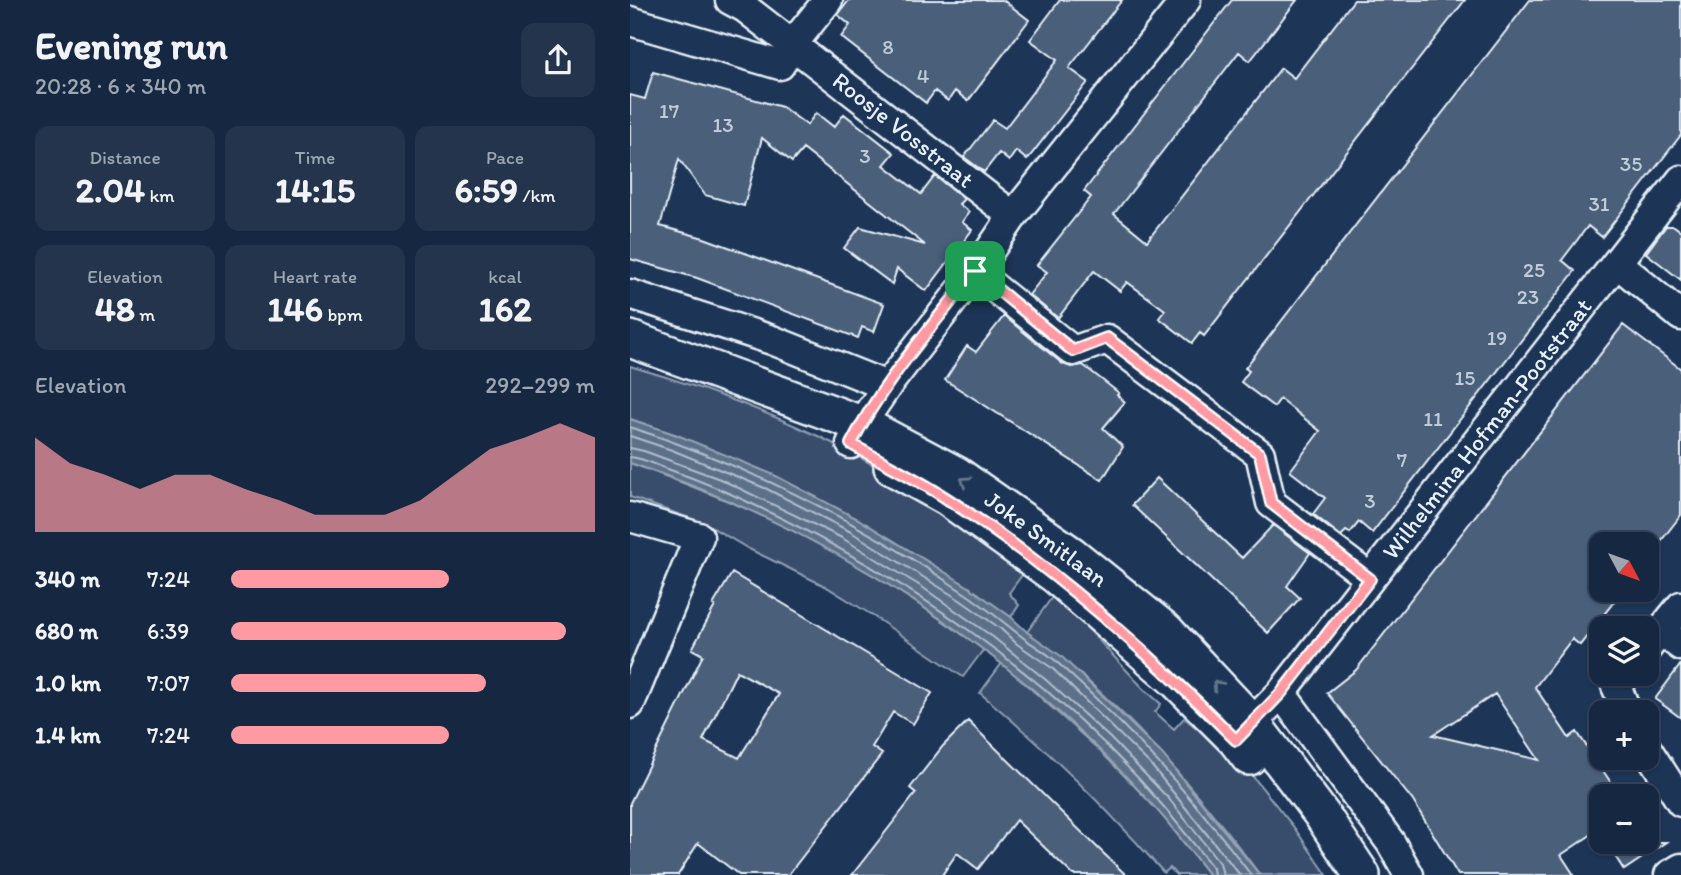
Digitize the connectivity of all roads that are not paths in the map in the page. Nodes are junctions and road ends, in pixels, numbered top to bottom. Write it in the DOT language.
graph roads {
  1 [pos="730,0"];
  2 [pos="828,0"];
  3 [pos="1186,0"];
  4 [pos="630,21"];
  5 [pos="792,45"];
  6 [pos="1681,180"];
  7 [pos="1013,216"];
  8 [pos="1617,263"];
  9 [pos="975,271"];
  10 [pos="630,294"];
  11 [pos="1681,316"];
  12 [pos="630,339"];
  13 [pos="630,360"];
  14 [pos="887,386"];
  15 [pos="856,434"];
  16 [pos="630,517"];
  17 [pos="1370,579"];
  18 [pos="1681,606"];
  19 [pos="1663,642"];
  20 [pos="1281,693"];
  21 [pos="630,704"];
  22 [pos="1244,732"];
  23 [pos="1659,768"];
  24 [pos="1681,802"];
  25 [pos="1681,868"];
  26 [pos="1336,875"];
  27 [pos="1362,875"];
  28 [pos="1409,875"];
  29 [pos="1669,875"];
  1 -- 5 [label="street, Roosje Vosstraat"];
  2 -- 5 [label="street"];
  3 -- 7 [label="street"];
  4 -- 5 [label="street"];
  5 -- 7 [label="street, Roosje Vosstraat"];
  6 -- 8 [label="street, Wilhelmina Hofman-Pootstraat"];
  7 -- 9 [label="street"];
  8 -- 11 [label="street"];
  8 -- 17 [label="street, Wilhelmina Hofman-Pootstraat"];
  9 -- 14 [label="street"];
  9 -- 17 [label="street"];
  10 -- 14 [label="street"];
  12 -- 15 [label="street, Joke Smitlaan"];
  13 -- 15 [label="street, Joke Smitlaan"];
  14 -- 15 [label="street"];
  15 -- 22 [label="street, Joke Smitlaan"];
  16 -- 21 [label="street"];
  17 -- 20 [label="street, Wilhelmina Hofman-Pootstraat"];
  18 -- 19 [label="street"];
  20 -- 22 [label="street, Wilhelmina Hofman-Pootstraat"];
  20 -- 28 [label="street"];
  22 -- 26 [label="street, Joke Smitlaan"];
  22 -- 27 [label="street, Joke Smitlaan"];
  23 -- 24 [label="street"];
  25 -- 29 [label="street"];
}
